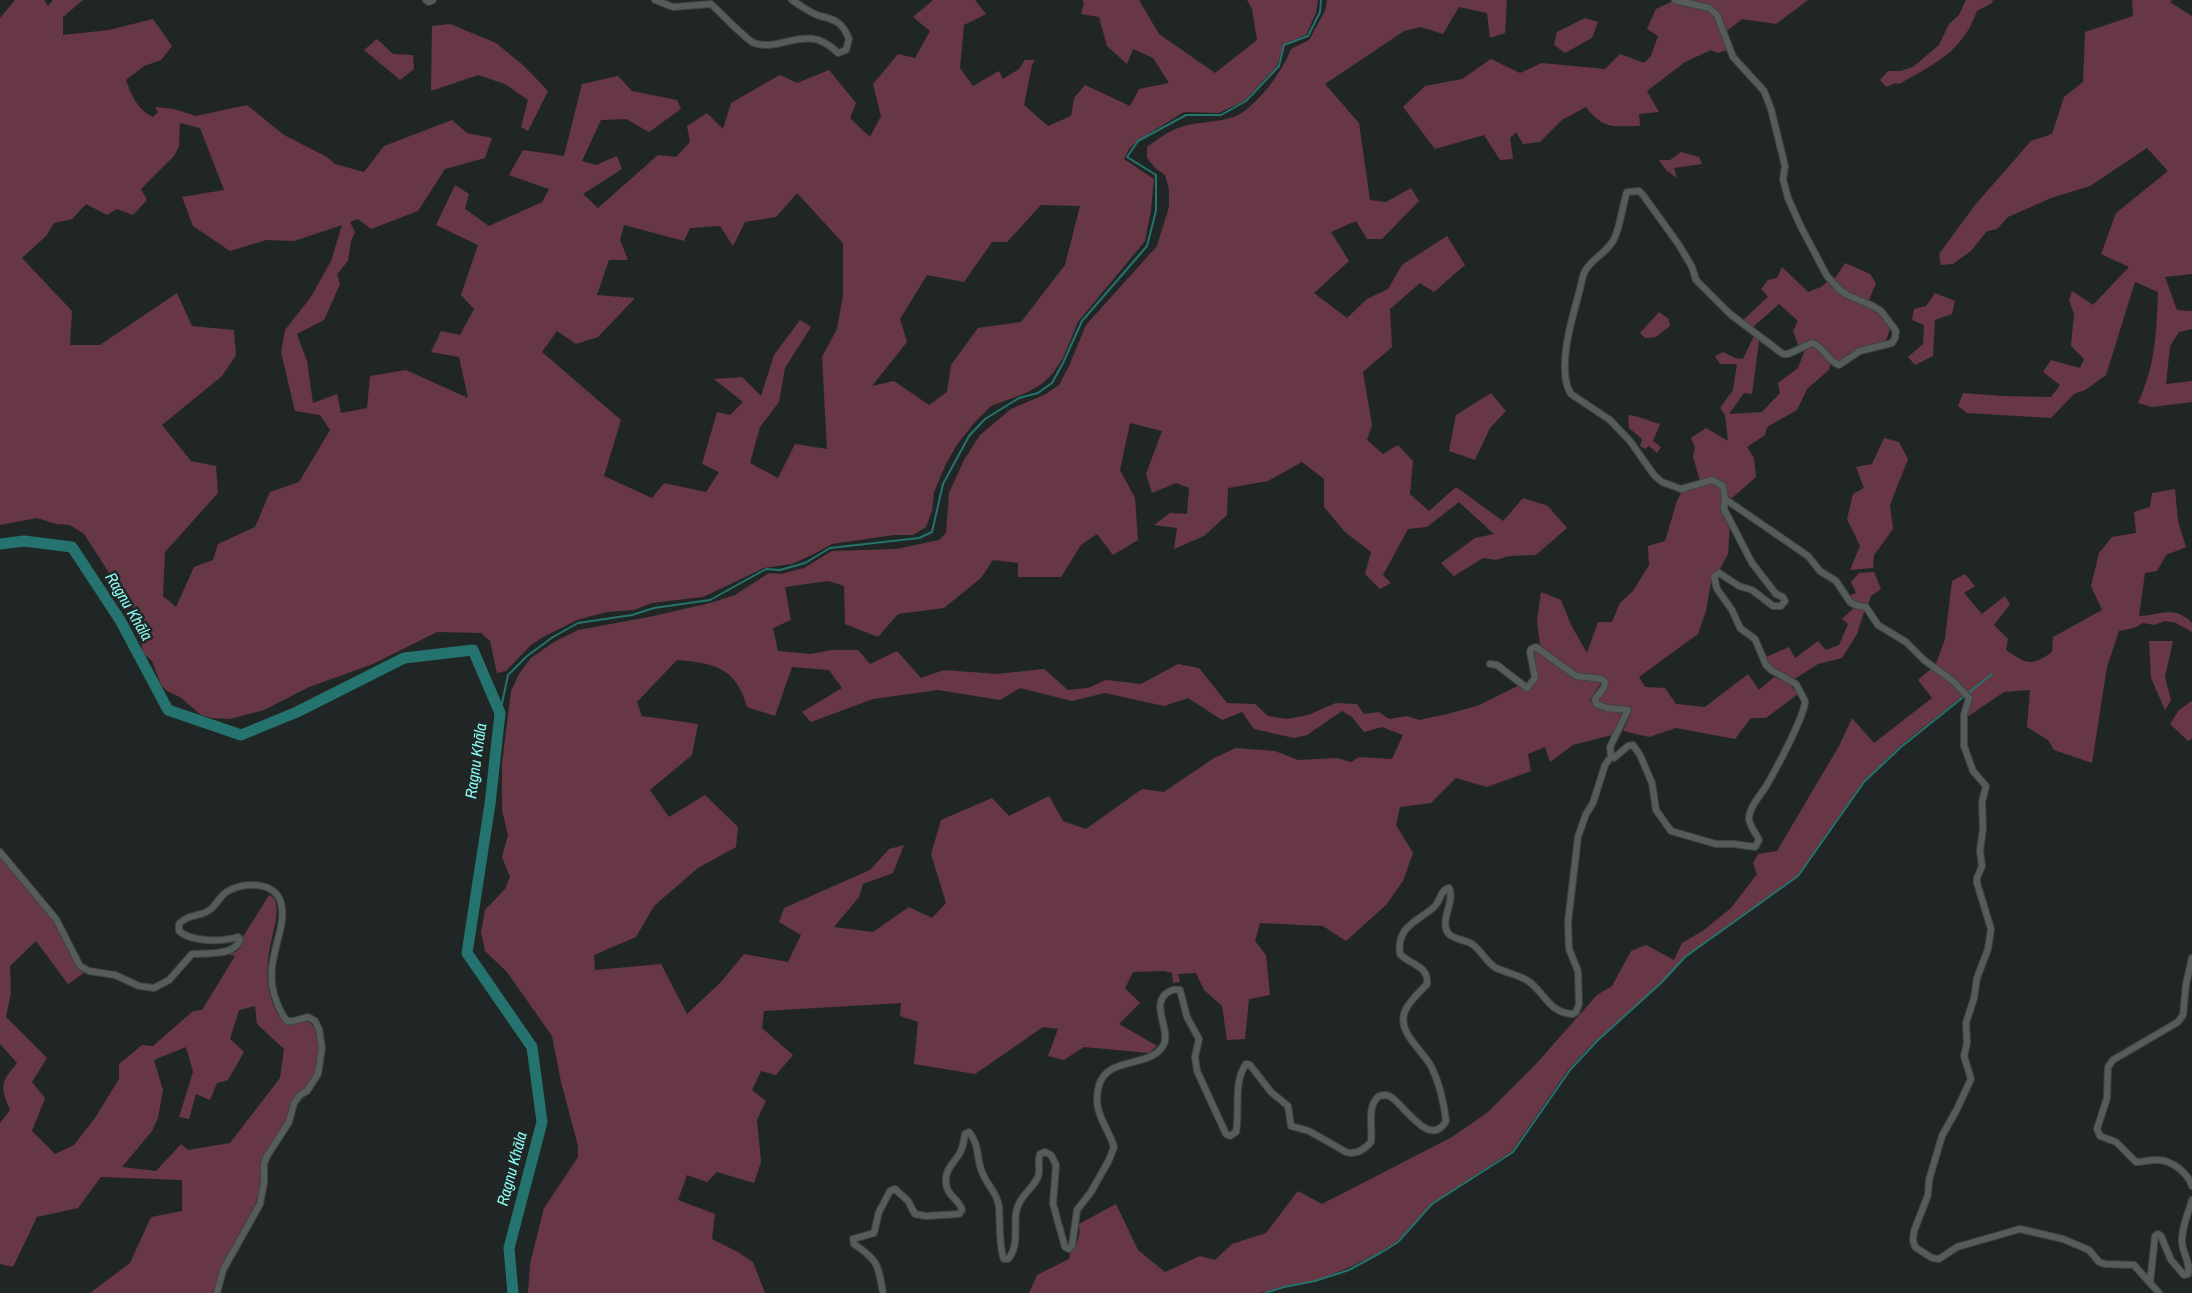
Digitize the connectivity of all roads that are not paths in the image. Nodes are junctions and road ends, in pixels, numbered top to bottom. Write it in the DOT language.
graph roads {
  1 [pos="426,0"];
  2 [pos="433,0"];
  3 [pos="655,0"];
  4 [pos="792,0"];
  5 [pos="1675,0"];
  6 [pos="1725,499"];
  7 [pos="1490,664"];
  8 [pos="1611,757"];
  9 [pos="0,852"];
  10 [pos="2192,958"];
  11 [pos="2192,1186"];
  12 [pos="2192,1200"];
  13 [pos="2150,1283"];
  14 [pos="216,1293"];
  15 [pos="883,1293"];
  16 [pos="2159,1293"];
  1 -- 2 [label="street"];
  3 -- 4 [label="street"];
  5 -- 6 [label="street"];
  6 -- 8 [label="street"];
  6 -- 13 [label="street"];
  7 -- 8 [label="street"];
  8 -- 15 [label="street"];
  9 -- 14 [label="street"];
  10 -- 11 [label="street"];
  12 -- 13 [label="street"];
  13 -- 16 [label="street"];
}
